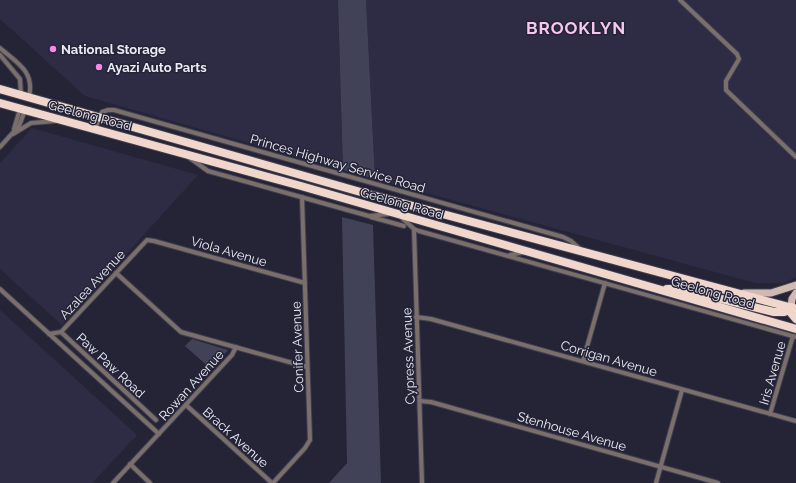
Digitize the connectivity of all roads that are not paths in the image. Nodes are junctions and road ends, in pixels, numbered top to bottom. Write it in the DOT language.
graph roads {
  1 [pos="680,0"];
  2 [pos="0,48"];
  3 [pos="0,55"];
  4 [pos="0,89"];
  5 [pos="25,96"];
  6 [pos="1,104"];
  7 [pos="23,109"];
  8 [pos="99,117"];
  9 [pos="61,120"];
  10 [pos="95,130"];
  11 [pos="13,134"];
  12 [pos="0,147"];
  13 [pos="182,153"];
  14 [pos="796,157"];
  15 [pos="302,197"];
  16 [pos="397,214"];
  17 [pos="369,216"];
  18 [pos="404,226"];
  19 [pos="414,229"];
  20 [pos="147,240"];
  21 [pos="527,251"];
  22 [pos="508,256"];
  23 [pos="604,258"];
  24 [pos="601,272"];
  25 [pos="116,273"];
  26 [pos="305,283"];
  27 [pos="605,283"];
  28 [pos="796,285"];
  29 [pos="0,289"];
  30 [pos="660,289"];
  31 [pos="744,293"];
  32 [pos="796,293"];
  33 [pos="793,307"];
  34 [pos="416,317"];
  35 [pos="796,319"];
  36 [pos="61,332"];
  37 [pos="49,334"];
  38 [pos="795,334"];
  39 [pos="60,344"];
  40 [pos="236,347"];
  41 [pos="583,361"];
  42 [pos="307,367"];
  43 [pos="682,390"];
  44 [pos="132,398"];
  45 [pos="420,401"];
  46 [pos="126,404"];
  47 [pos="186,405"];
  48 [pos="770,414"];
  49 [pos="156,420"];
  50 [pos="796,421"];
  51 [pos="159,434"];
  52 [pos="130,464"];
  53 [pos="660,467"];
  54 [pos="113,483"];
  55 [pos="150,483"];
  56 [pos="273,483"];
  57 [pos="422,483"];
  58 [pos="656,483"];
  59 [pos="718,483"];
  1 -- 14 [label="street"];
  2 -- 5 [label="street"];
  3 -- 5 [label="street"];
  4 -- 5 [label="highway, Geelong Road"];
  5 -- 7 [label="highway"];
  5 -- 8 [label="highway, Geelong Road"];
  6 -- 7 [label="highway, Geelong Road"];
  7 -- 9 [label="highway, Geelong Road"];
  7 -- 11 [label="street"];
  8 -- 10 [label="street"];
  8 -- 23 [label="highway, Geelong Road"];
  9 -- 10 [label="highway, Geelong Road"];
  9 -- 11 [label="street"];
  10 -- 13 [label="highway, Geelong Road"];
  11 -- 12 [label="street"];
  13 -- 15 [label="street"];
  13 -- 16 [label="highway, Geelong Road"];
  15 -- 17 [label="street"];
  15 -- 26 [label="street, Conifer Avenue"];
  16 -- 17 [label="street"];
  16 -- 19 [label="street"];
  16 -- 21 [label="highway, Geelong Road"];
  17 -- 18 [label="street"];
  19 -- 22 [label="street"];
  19 -- 34 [label="street, Cypress Avenue"];
  20 -- 25 [label="street, Azalea Avenue"];
  20 -- 26 [label="street, Viola Avenue"];
  21 -- 22 [label="street"];
  21 -- 24 [label="highway, Geelong Road"];
  22 -- 27 [label="street"];
  23 -- 24 [label="highway"];
  23 -- 31 [label="highway, Geelong Road"];
  24 -- 30 [label="highway, Geelong Road"];
  25 -- 36 [label="street, Azalea Avenue"];
  25 -- 40 [label="street"];
  26 -- 42 [label="street, Conifer Avenue"];
  27 -- 38 [label="street"];
  27 -- 41 [label="street"];
  28 -- 31 [label="main road"];
  29 -- 37 [label="street, Paw Paw Road"];
  30 -- 33 [label="highway"];
  30 -- 38 [label="highway, Geelong Road"];
  31 -- 33 [label="highway, Geelong Road"];
  32 -- 33 [label="main road"];
  33 -- 35 [label="highway"];
  34 -- 41 [label="street, Corrigan Avenue"];
  34 -- 45 [label="street, Cypress Avenue"];
  36 -- 37 [label="street, Azalea Avenue"];
  36 -- 39 [label="street, Paw Paw Road"];
  36 -- 44 [label="street, Paw Paw Road"];
  37 -- 39 [label="street, Paw Paw Road"];
  38 -- 48 [label="street, Iris Avenue"];
  39 -- 46 [label="street, Paw Paw Road"];
  40 -- 42 [label="street"];
  40 -- 47 [label="street, Rowan Avenue"];
  41 -- 43 [label="street, Corrigan Avenue"];
  42 -- 56 [label="street, Conifer Avenue"];
  43 -- 48 [label="street, Corrigan Avenue"];
  43 -- 53 [label="street"];
  44 -- 46 [label="street"];
  44 -- 49 [label="street, Paw Paw Road"];
  45 -- 53 [label="street, Stenhouse Avenue"];
  45 -- 57 [label="street, Cypress Avenue"];
  46 -- 51 [label="street, Paw Paw Road"];
  47 -- 51 [label="street, Rowan Avenue"];
  47 -- 56 [label="street, Brack Avenue"];
  48 -- 50 [label="street, Corrigan Avenue"];
  51 -- 52 [label="street, Rowan Avenue"];
  52 -- 54 [label="street, Rowan Avenue"];
  52 -- 55 [label="street"];
  53 -- 58 [label="street"];
  53 -- 59 [label="street, Stenhouse Avenue"];
}
